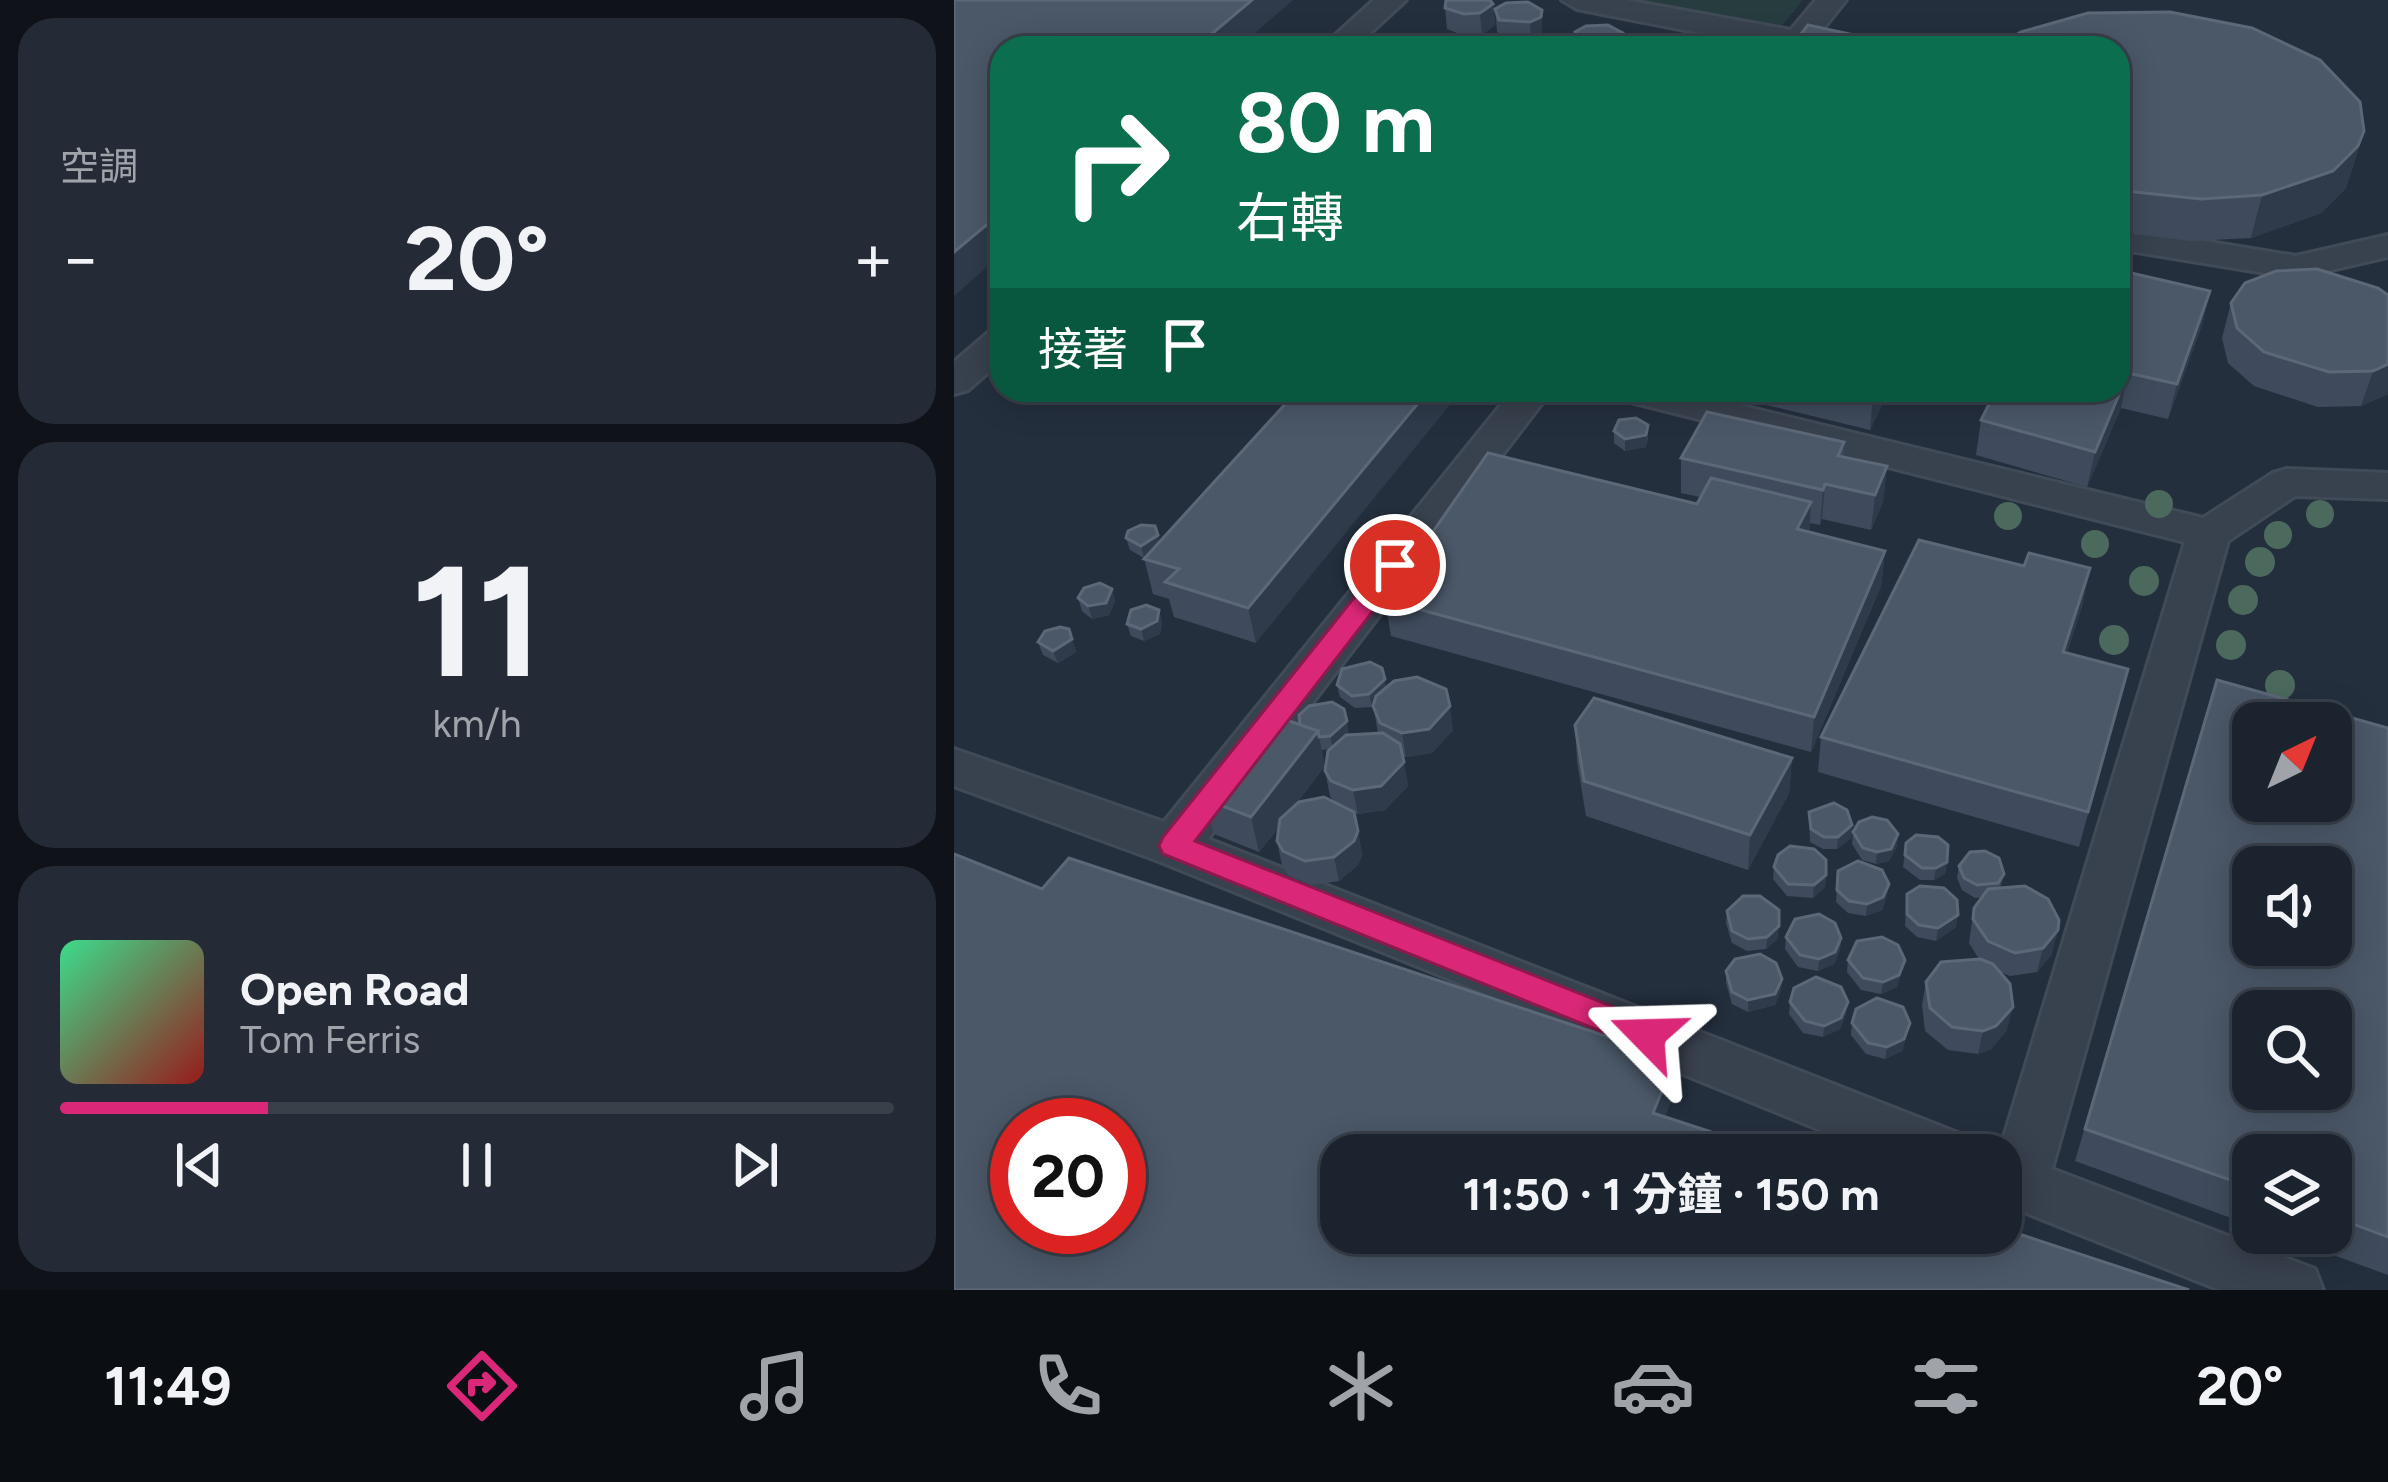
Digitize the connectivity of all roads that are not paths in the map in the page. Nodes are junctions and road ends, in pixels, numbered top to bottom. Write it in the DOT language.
graph roads {
  1 [pos="1391,0"];
  2 [pos="1577,0"];
  3 [pos="1831,0"];
  4 [pos="1350,36"];
  5 [pos="1756,36"];
  6 [pos="1802,36"];
  7 [pos="2130,240"];
  8 [pos="2388,246"];
  9 [pos="990,350"];
  10 [pos="954,382"];
  11 [pos="1524,402"];
  12 [pos="1677,402"];
  13 [pos="2388,486"];
  14 [pos="2210,534"];
  15 [pos="954,767"];
  16 [pos="1174,846"];
  17 [pos="1895,1134"];
  18 [pos="2022,1141"];
  19 [pos="2022,1185"];
  20 [pos="2293,1290"];
  1 -- 4 [label="lane"];
  2 -- 5 [label="lane"];
  3 -- 6 [label="lane"];
  7 -- 8 [label="lane"];
  9 -- 10 [label="lane"];
  11 -- 16 [label="lane"];
  12 -- 14 [label="lane"];
  13 -- 14 [label="lane"];
  14 -- 18 [label="lane"];
  15 -- 16 [label="lane"];
  16 -- 17 [label="lane"];
  19 -- 20 [label="lane"];
}
